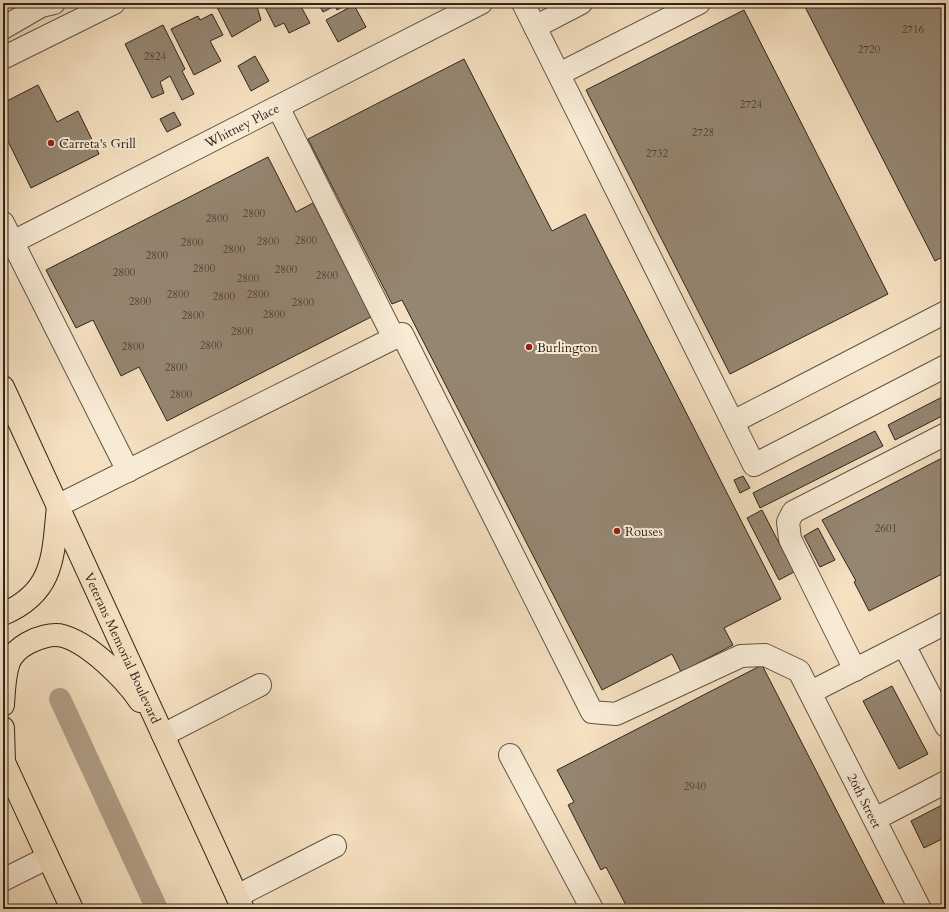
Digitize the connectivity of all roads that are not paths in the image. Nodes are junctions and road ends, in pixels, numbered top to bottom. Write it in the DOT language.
graph roads {
  1 [pos="54,3"];
  2 [pos="59,3"];
  3 [pos="114,3"];
  4 [pos="481,3"];
  5 [pos="523,3"];
  6 [pos="581,3"];
  7 [pos="699,3"];
  8 [pos="76,22"];
  9 [pos="535,27"];
  10 [pos="3,28"];
  11 [pos="3,58"];
  12 [pos="558,74"];
  13 [pos="278,106"];
  14 [pos="6,237"];
  15 [pos="946,312"];
  16 [pos="394,338"];
  17 [pos="946,366"];
  18 [pos="3,387"];
  19 [pos="733,422"];
  20 [pos="946,434"];
  21 [pos="128,471"];
  22 [pos="58,505"];
  23 [pos="3,614"];
  24 [pos="946,623"];
  25 [pos="904,644"];
  26 [pos="855,670"];
  27 [pos="260,685"];
  28 [pos="811,692"];
  29 [pos="3,705"];
  30 [pos="946,726"];
  31 [pos="3,728"];
  32 [pos="163,735"];
  33 [pos="510,755"];
  34 [pos="4,761"];
  35 [pos="946,782"];
  36 [pos="875,819"];
  37 [pos="335,846"];
  38 [pos="47,858"];
  39 [pos="3,880"];
  40 [pos="240,903"];
  41 [pos="72,909"];
  42 [pos="592,909"];
  43 [pos="920,909"];
  1 -- 10 [label="street"];
  2 -- 8 [label="street"];
  3 -- 8 [label="street"];
  4 -- 13 [label="street, Whitney Place"];
  5 -- 9 [label="street"];
  6 -- 9 [label="street"];
  7 -- 12 [label="street"];
  8 -- 11 [label="street"];
  9 -- 12 [label="street"];
  12 -- 19 [label="street"];
  13 -- 14 [label="street, Whitney Place"];
  13 -- 16 [label="street"];
  14 -- 21 [label="street"];
  15 -- 19 [label="street"];
  16 -- 21 [label="street"];
  16 -- 28 [label="street, 26th Street"];
  17 -- 19 [label="street"];
  18 -- 22 [label="main road, Veterans Memorial Boulevard"];
  20 -- 26 [label="street"];
  21 -- 22 [label="street"];
  22 -- 23 [label="main road"];
  22 -- 32 [label="main road, Veterans Memorial Boulevard"];
  24 -- 25 [label="street"];
  25 -- 26 [label="street"];
  25 -- 30 [label="street"];
  26 -- 28 [label="street"];
  27 -- 32 [label="street"];
  28 -- 36 [label="street, 26th Street"];
  29 -- 32 [label="main road"];
  31 -- 34 [label="main road"];
  32 -- 40 [label="main road, Veterans Memorial Boulevard"];
  33 -- 42 [label="street"];
  34 -- 38 [label="main road"];
  35 -- 36 [label="street"];
  36 -- 43 [label="street, 26th Street"];
  37 -- 40 [label="street"];
  38 -- 39 [label="street"];
  38 -- 41 [label="main road"];
}
